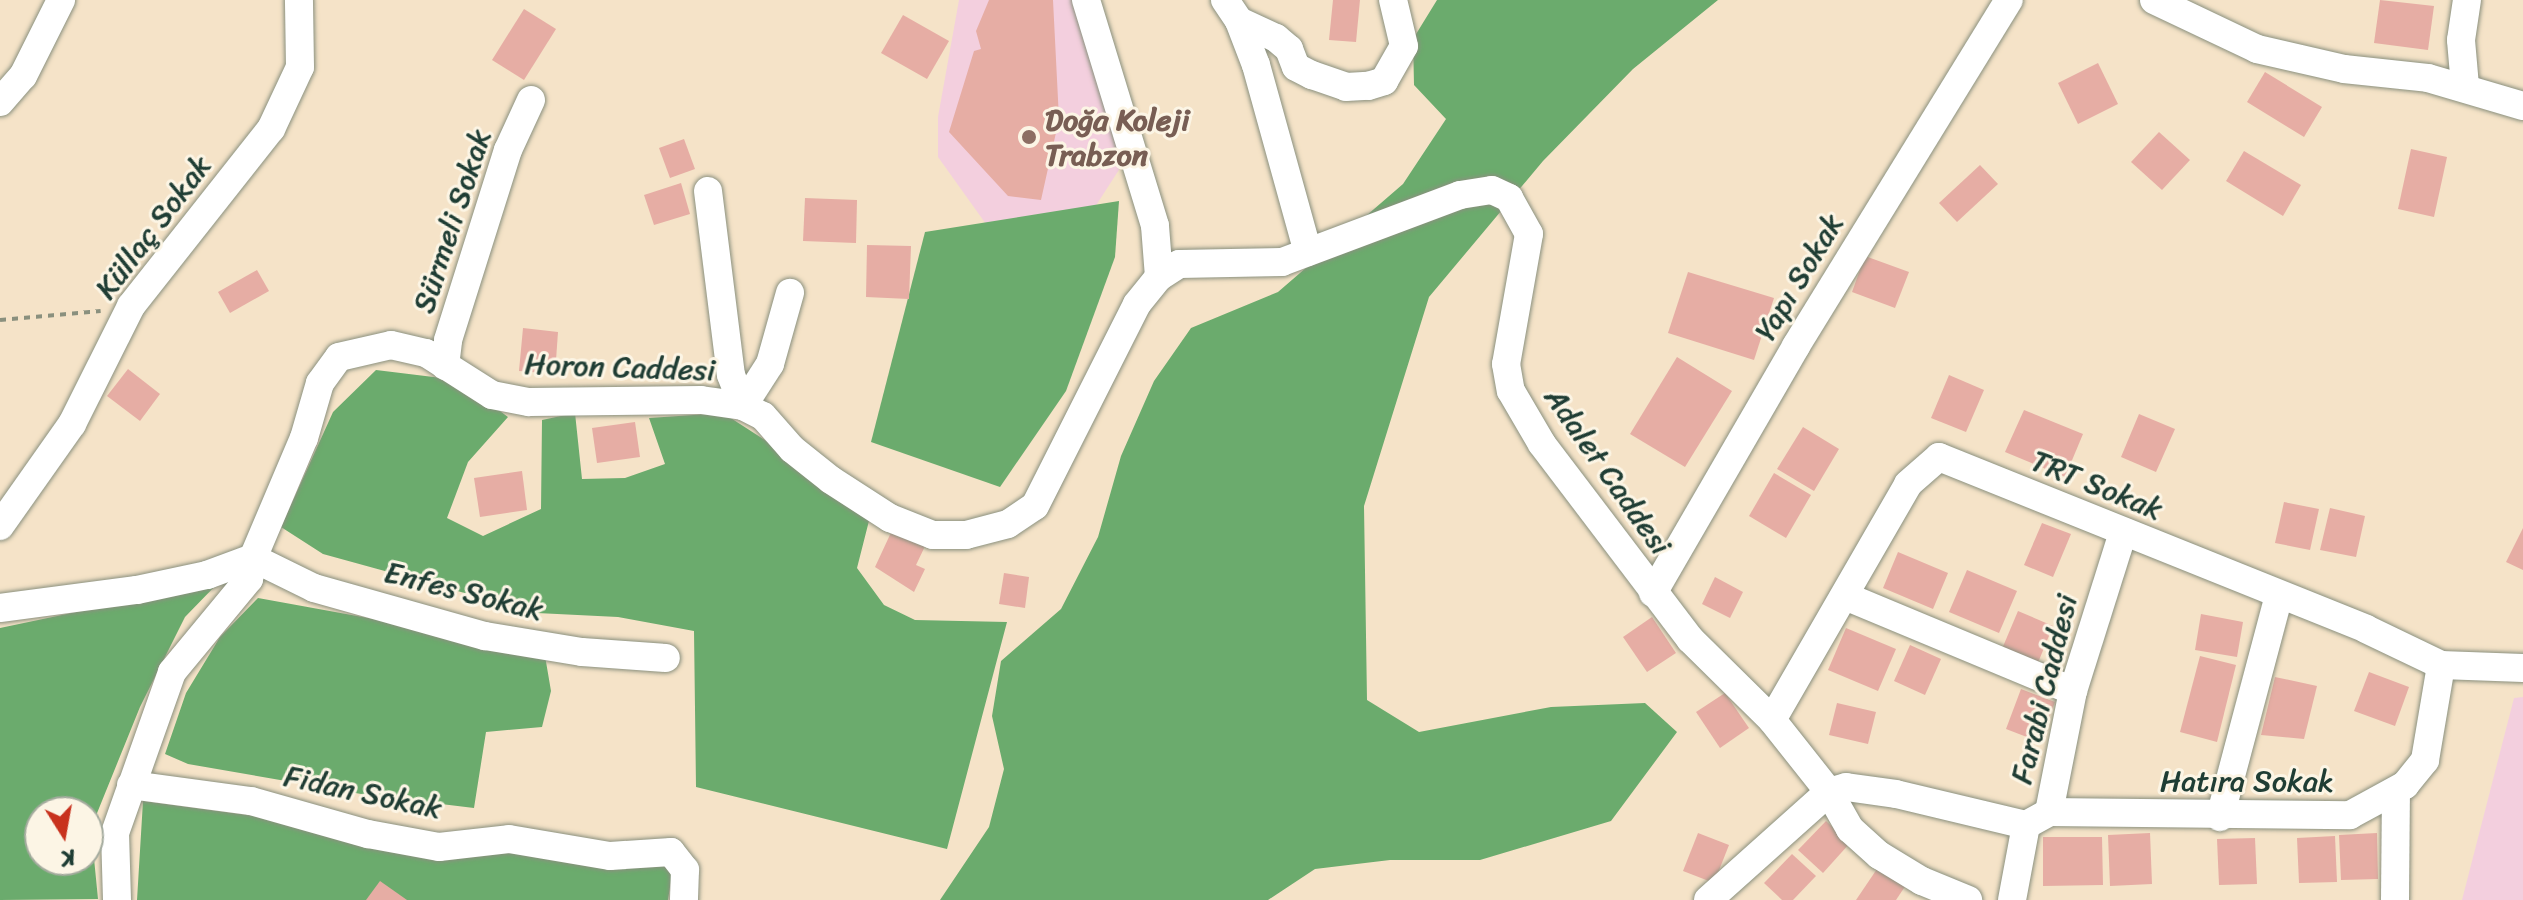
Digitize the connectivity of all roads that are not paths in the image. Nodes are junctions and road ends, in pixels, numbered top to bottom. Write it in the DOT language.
graph roads {
  1 [pos="61,0"];
  2 [pos="299,0"];
  3 [pos="1086,0"];
  4 [pos="1393,0"];
  5 [pos="2009,0"];
  6 [pos="2154,0"];
  7 [pos="2467,0"];
  8 [pos="1232,10"];
  9 [pos="2465,86"];
  10 [pos="531,100"];
  11 [pos="0,102"];
  12 [pos="2523,106"];
  13 [pos="708,191"];
  14 [pos="1308,252"];
  15 [pos="1159,277"];
  16 [pos="790,293"];
  17 [pos="445,366"];
  18 [pos="743,406"];
  19 [pos="0,526"];
  20 [pos="2123,532"];
  21 [pos="253,558"];
  22 [pos="1653,593"];
  23 [pos="1845,596"];
  24 [pos="2279,596"];
  25 [pos="0,608"];
  26 [pos="666,658"];
  27 [pos="2441,665"];
  28 [pos="2523,668"];
  29 [pos="2073,691"];
  30 [pos="1772,720"];
  31 [pos="131,785"];
  32 [pos="1829,792"];
  33 [pos="2396,792"];
  34 [pos="2220,817"];
  35 [pos="2037,818"];
  36 [pos="1734,888"];
  37 [pos="117,900"];
  38 [pos="684,900"];
  39 [pos="1708,900"];
  40 [pos="1968,900"];
  41 [pos="2012,900"];
  42 [pos="2395,900"];
  1 -- 11 [label="street"];
  2 -- 19 [label="street, Küllaç Sokak"];
  3 -- 15 [label="street"];
  4 -- 8 [label="street"];
  5 -- 22 [label="street, Yapı Sokak"];
  6 -- 9 [label="street"];
  7 -- 9 [label="street"];
  8 -- 14 [label="street"];
  9 -- 12 [label="street"];
  10 -- 17 [label="street, Sürmeli Sokak"];
  13 -- 18 [label="street"];
  14 -- 15 [label="street, Adalet Caddesi"];
  14 -- 22 [label="street, Adalet Caddesi"];
  15 -- 18 [label="street, Horon Caddesi"];
  16 -- 18 [label="street"];
  17 -- 18 [label="street, Horon Caddesi"];
  17 -- 21 [label="street, Horon Caddesi"];
  20 -- 23 [label="street, TRT Sokak"];
  20 -- 24 [label="street, TRT Sokak"];
  20 -- 29 [label="street, Farabi Caddesi"];
  21 -- 25 [label="street"];
  21 -- 26 [label="street, Enfes Sokak"];
  21 -- 31 [label="street, Horon Caddesi"];
  22 -- 30 [label="street, Adalet Caddesi"];
  23 -- 29 [label="street"];
  23 -- 30 [label="street, TRT Sokak"];
  24 -- 27 [label="street, TRT Sokak"];
  24 -- 34 [label="street"];
  27 -- 28 [label="street, TRT Sokak"];
  27 -- 33 [label="street, Hatıra Sokak"];
  29 -- 35 [label="street, Farabi Caddesi"];
  30 -- 32 [label="street, Adalet Caddesi"];
  31 -- 37 [label="street, Horon Caddesi"];
  31 -- 38 [label="street, Fidan Sokak"];
  32 -- 35 [label="street"];
  32 -- 36 [label="street"];
  32 -- 40 [label="street, Adalet Caddesi"];
  33 -- 34 [label="street, Hatıra Sokak"];
  33 -- 42 [label="street"];
  34 -- 35 [label="street, Hatıra Sokak"];
  35 -- 41 [label="street, Farabi Caddesi"];
  36 -- 39 [label="street"];
}
